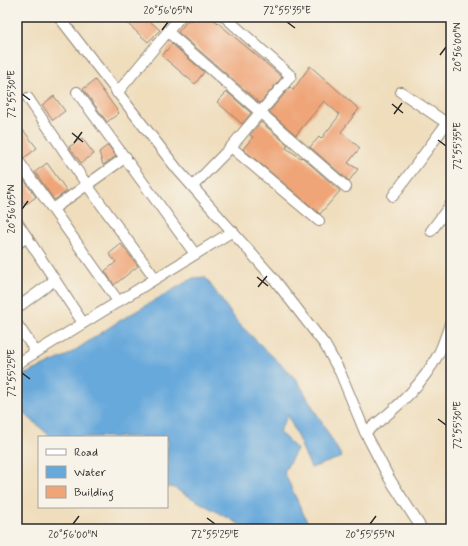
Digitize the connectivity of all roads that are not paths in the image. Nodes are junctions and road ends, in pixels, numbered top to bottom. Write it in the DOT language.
graph roads {
  1 [pos="59,17"];
  2 [pos="180,17"];
  3 [pos="226,17"];
  4 [pos="168,32"];
  5 [pos="76,92"];
  6 [pos="402,92"];
  7 [pos="117,93"];
  8 [pos="28,98"];
  9 [pos="262,112"];
  10 [pos="449,125"];
  11 [pos="231,147"];
  12 [pos="126,157"];
  13 [pos="17,159"];
  14 [pos="87,184"];
  15 [pos="193,186"];
  16 [pos="346,187"];
  17 [pos="393,196"];
  18 [pos="451,204"];
  19 [pos="53,209"];
  20 [pos="319,221"];
  21 [pos="17,222"];
  22 [pos="233,231"];
  23 [pos="431,231"];
  24 [pos="27,237"];
  25 [pos="17,244"];
  26 [pos="195,254"];
  27 [pos="155,278"];
  28 [pos="55,280"];
  29 [pos="118,301"];
  30 [pos="17,308"];
  31 [pos="451,321"];
  32 [pos="83,323"];
  33 [pos="17,324"];
  34 [pos="36,352"];
  35 [pos="17,364"];
  36 [pos="365,432"];
  37 [pos="422,529"];
  1 -- 7 [label="street"];
  2 -- 4 [label="street"];
  3 -- 9 [label="street"];
  4 -- 7 [label="street"];
  4 -- 9 [label="street"];
  5 -- 12 [label="street"];
  6 -- 10 [label="street"];
  7 -- 15 [label="street"];
  8 -- 14 [label="street"];
  9 -- 11 [label="street"];
  9 -- 16 [label="street"];
  10 -- 17 [label="street"];
  11 -- 15 [label="street"];
  11 -- 20 [label="street"];
  12 -- 14 [label="street"];
  12 -- 26 [label="street"];
  13 -- 19 [label="street"];
  14 -- 19 [label="street"];
  14 -- 27 [label="street"];
  15 -- 22 [label="street"];
  18 -- 23 [label="street"];
  19 -- 29 [label="street"];
  21 -- 24 [label="street"];
  22 -- 26 [label="street"];
  22 -- 36 [label="street"];
  24 -- 25 [label="street"];
  24 -- 28 [label="street"];
  26 -- 27 [label="street"];
  27 -- 29 [label="street"];
  28 -- 30 [label="street"];
  28 -- 32 [label="street"];
  29 -- 32 [label="street"];
  31 -- 36 [label="street"];
  32 -- 34 [label="street"];
  33 -- 34 [label="street"];
  34 -- 35 [label="street"];
  36 -- 37 [label="street"];
}
